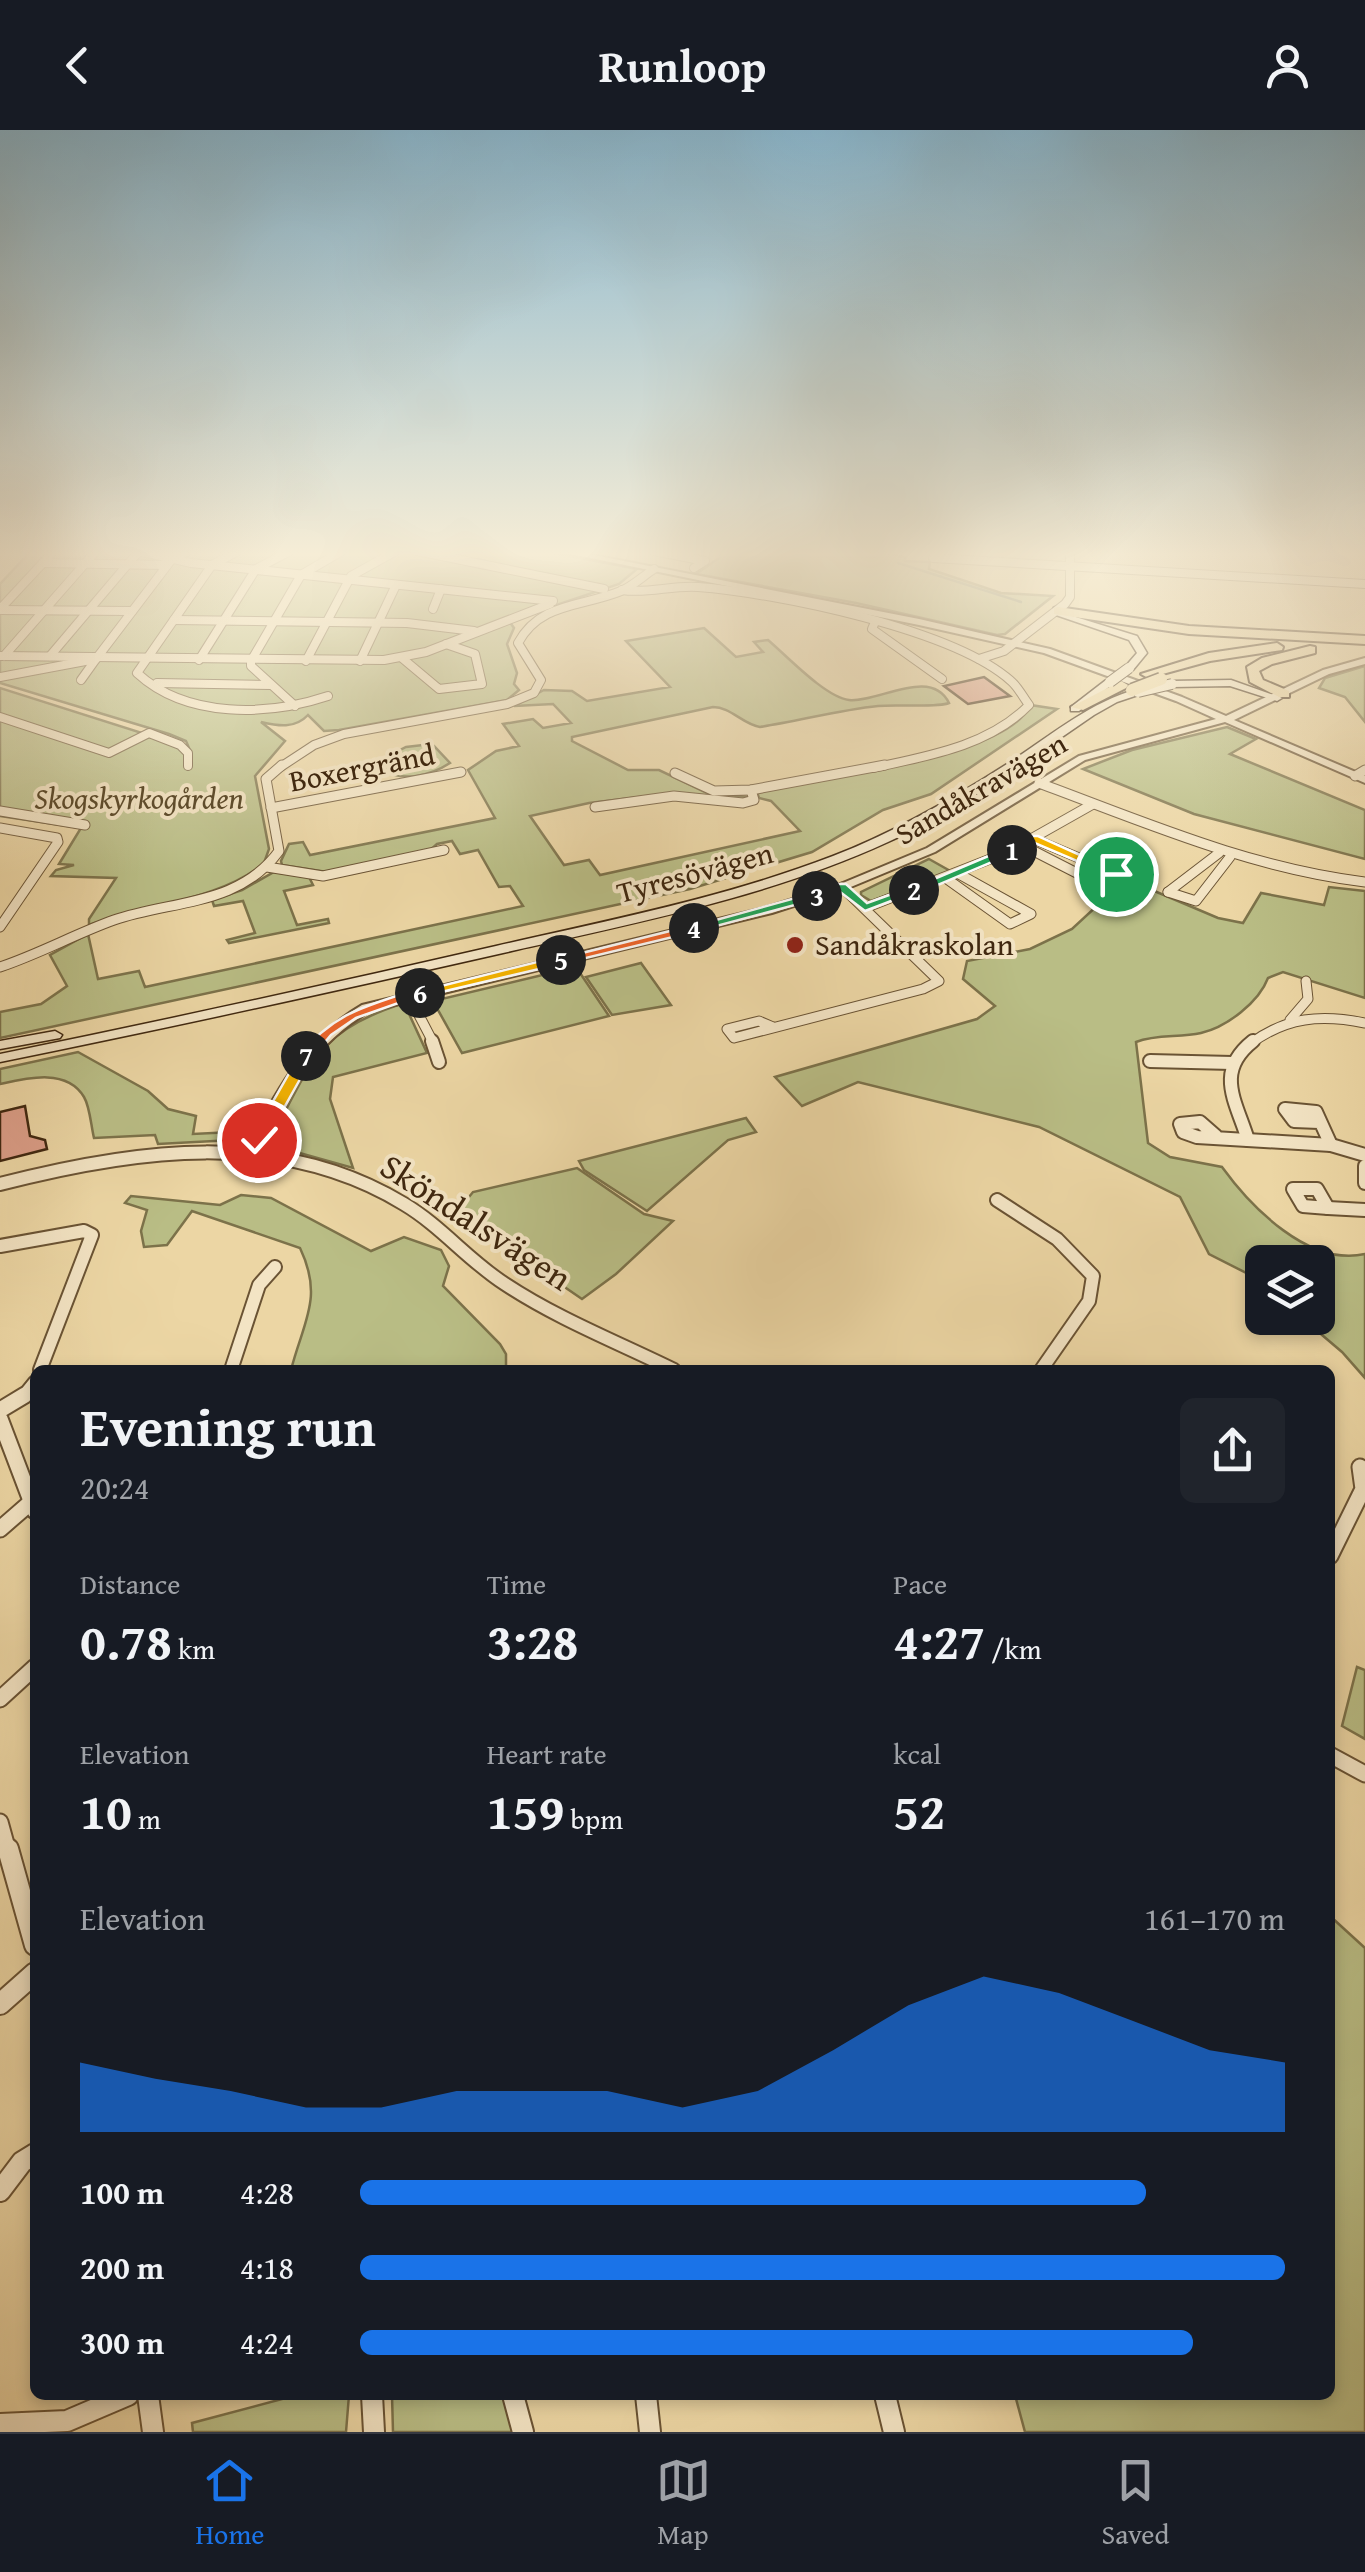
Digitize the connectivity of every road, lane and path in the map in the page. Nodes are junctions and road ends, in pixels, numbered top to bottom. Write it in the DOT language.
graph roads {
  1 [pos="87,658"];
  2 [pos="362,658"];
  3 [pos="398,658"];
  4 [pos="402,658"];
  5 [pos="477,658"];
  6 [pos="528,658"];
  7 [pos="910,658"];
  8 [pos="1065,658"];
  9 [pos="1137,658"];
  10 [pos="1222,658"];
  11 [pos="1247,658"];
  12 [pos="1274,658"];
  13 [pos="96,659"];
  14 [pos="978,659"];
  15 [pos="145,660"];
  16 [pos="198,660"];
  17 [pos="251,661"];
  18 [pos="306,661"];
  19 [pos="1365,661"];
  20 [pos="360,662"];
  21 [pos="0,677"];
  22 [pos="942,678"];
  23 [pos="1160,679"];
  24 [pos="82,680"];
  25 [pos="149,683"];
  26 [pos="271,685"];
  27 [pos="1125,687"];
  28 [pos="328,696"];
  29 [pos="1281,696"];
  30 [pos="1113,700"];
  31 [pos="295,706"];
  32 [pos="1078,708"];
  33 [pos="0,717"];
  34 [pos="1225,720"];
  35 [pos="188,766"];
  36 [pos="461,772"];
  37 [pos="676,773"];
  38 [pos="1362,775"];
  39 [pos="1040,782"];
  40 [pos="751,790"];
  41 [pos="1093,804"];
  42 [pos="595,807"];
  43 [pos="271,808"];
  44 [pos="0,811"];
  45 [pos="85,825"];
  46 [pos="0,828"];
  47 [pos="1034,838"];
  48 [pos="1022,845"];
  49 [pos="444,850"];
  50 [pos="1224,855"];
  51 [pos="267,868"];
  52 [pos="959,874"];
  53 [pos="947,878"];
  54 [pos="1365,882"];
  55 [pos="842,887"];
  56 [pos="865,908"];
  57 [pos="0,928"];
  58 [pos="0,966"];
  59 [pos="1306,981"];
  60 [pos="409,996"];
  61 [pos="1308,998"];
  62 [pos="1336,1016"];
  63 [pos="1290,1020"];
  64 [pos="1365,1024"];
  65 [pos="773,1028"];
  66 [pos="0,1045"];
  67 [pos="0,1058"];
  68 [pos="1150,1061"];
  69 [pos="439,1062"];
  70 [pos="1232,1063"];
  71 [pos="1319,1122"];
  72 [pos="1216,1136"];
  73 [pos="1248,1140"];
  74 [pos="1330,1145"];
  75 [pos="251,1154"];
  76 [pos="1365,1155"];
  77 [pos="1365,1166"];
  78 [pos="1365,1183"];
  79 [pos="0,1184"];
  80 [pos="997,1200"];
  81 [pos="1328,1210"];
  82 [pos="1365,1210"];
  83 [pos="0,1246"];
  84 [pos="274,1267"];
  85 [pos="42,1365"];
  86 [pos="233,1365"];
  87 [pos="664,1365"];
  88 [pos="1045,1365"];
  89 [pos="30,1388"];
  90 [pos="0,1410"];
  91 [pos="0,1419"];
  92 [pos="1360,1467"];
  93 [pos="30,1500"];
  94 [pos="30,1510"];
  95 [pos="0,1529"];
  96 [pos="1335,1546"];
  97 [pos="30,1672"];
  98 [pos="0,1699"];
  99 [pos="1335,1758"];
  100 [pos="1365,1774"];
  101 [pos="0,1822"];
  102 [pos="30,1927"];
  103 [pos="30,1977"];
  104 [pos="0,2004"];
  105 [pos="30,2157"];
  106 [pos="0,2191"];
  107 [pos="119,2400"];
  108 [pos="149,2400"];
  109 [pos="372,2400"];
  110 [pos="514,2400"];
  111 [pos="647,2400"];
  112 [pos="886,2400"];
  113 [pos="0,2424"];
  114 [pos="153,2432"];
  115 [pos="374,2432"];
  116 [pos="523,2432"];
  117 [pos="650,2432"];
  118 [pos="894,2432"];
  1 -- 13 [label="street"];
  2 -- 20 [label="street"];
  3 -- 20 [label="street"];
  4 -- 5 [label="street"];
  6 -- 43 [label="street"];
  7 -- 22 [label="street"];
  8 -- 34 [label="street"];
  9 -- 27 [label="main road, bridge"];
  10 -- 23 [label="highway, Tyresövägen"];
  11 -- 23 [label="highway, Tyresövägen"];
  12 -- 29 [label="highway"];
  13 -- 15 [label="street"];
  13 -- 21 [label="street"];
  13 -- 24 [label="street"];
  14 -- 40 [label="street"];
  15 -- 16 [label="street"];
  15 -- 25 [label="street"];
  16 -- 17 [label="street"];
  17 -- 18 [label="street"];
  17 -- 26 [label="street"];
  18 -- 20 [label="street"];
  19 -- 29 [label="street, Sandåkravägen"];
  23 -- 27 [label="highway, Tyresövägen, bridge"];
  23 -- 29 [label="main road"];
  25 -- 26 [label="street"];
  25 -- 31 [label="street"];
  26 -- 31 [label="street"];
  27 -- 30 [label="highway, Tyresövägen"];
  27 -- 32 [label="highway, Tyresövägen"];
  28 -- 31 [label="street"];
  29 -- 34 [label="street, Sandåkravägen"];
  30 -- 67 [label="main road, Tyresövägen"];
  32 -- 66 [label="main road, Tyresövägen"];
  33 -- 35 [label="street"];
  34 -- 38 [label="street"];
  34 -- 39 [label="street, Sandåkravägen"];
  36 -- 43 [label="street, Boxergränd"];
  37 -- 40 [label="street"];
  39 -- 41 [label="street"];
  39 -- 55 [label="street, Sandåkravägen"];
  40 -- 42 [label="street"];
  41 -- 47 [label="street"];
  41 -- 50 [label="street"];
  43 -- 51 [label="street"];
  44 -- 45 [label="street"];
  46 -- 57 [label="street"];
  47 -- 48 [label="street"];
  47 -- 48 [label="street"];
  48 -- 52 [label="street"];
  49 -- 51 [label="street"];
  50 -- 50 [label="street"];
  50 -- 54 [label="street"];
  51 -- 58 [label="street"];
  52 -- 53 [label="street"];
  52 -- 53 [label="street"];
  53 -- 56 [label="street"];
  55 -- 56 [label="street"];
  55 -- 60 [label="street, Sandåkravägen"];
  56 -- 65 [label="street"];
  59 -- 61 [label="street"];
  60 -- 69 [label="street"];
  60 -- 75 [label="street, Sandåkravägen"];
  61 -- 62 [label="street"];
  61 -- 63 [label="street"];
  62 -- 63 [label="street"];
  62 -- 64 [label="street"];
  63 -- 70 [label="street"];
  68 -- 70 [label="street"];
  70 -- 73 [label="street"];
  71 -- 74 [label="street"];
  72 -- 73 [label="street"];
  73 -- 74 [label="street"];
  74 -- 76 [label="street"];
  75 -- 79 [label="street, Sköndalsvägen"];
  75 -- 87 [label="street, Sköndalsvägen"];
  77 -- 78 [label="street"];
  80 -- 88 [label="street"];
  81 -- 82 [label="street"];
  83 -- 85 [label="street"];
  84 -- 86 [label="street"];
  89 -- 90 [label="street"];
  91 -- 93 [label="street"];
  92 -- 96 [label="street"];
  94 -- 95 [label="street"];
  97 -- 98 [label="street"];
  99 -- 100 [label="street"];
  101 -- 102 [label="street"];
  103 -- 104 [label="street"];
  105 -- 106 [label="street"];
  107 -- 113 [label="street"];
  108 -- 114 [label="street"];
  109 -- 115 [label="street"];
  110 -- 116 [label="street"];
  111 -- 117 [label="street"];
  112 -- 118 [label="street"];
}
